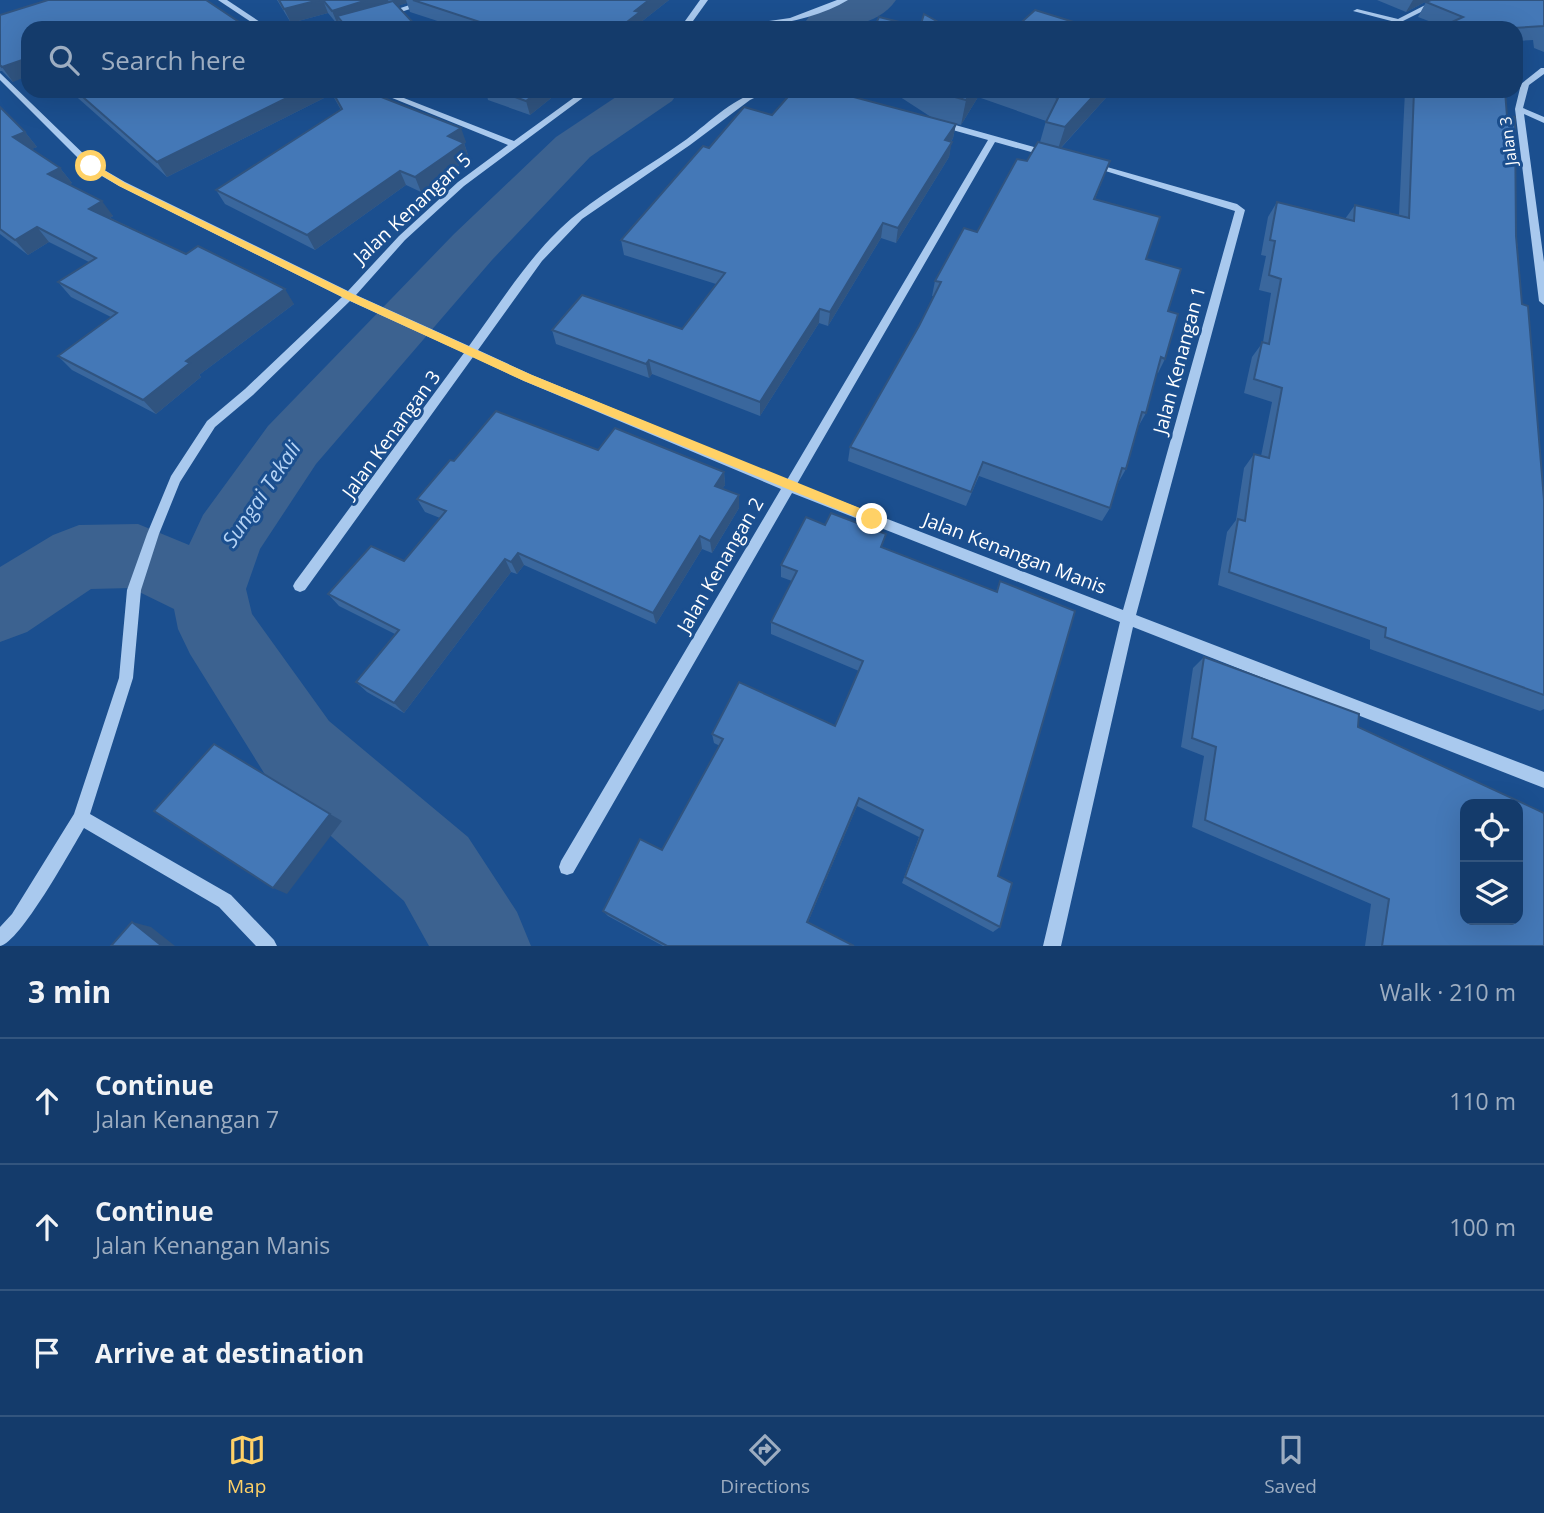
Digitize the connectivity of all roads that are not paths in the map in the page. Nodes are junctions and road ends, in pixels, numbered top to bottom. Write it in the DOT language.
graph roads {
  1 [pos="222,0"];
  2 [pos="433,0"];
  3 [pos="704,0"];
  4 [pos="844,0"];
  5 [pos="1441,0"];
  6 [pos="833,4"];
  7 [pos="1357,11"];
  8 [pos="381,16"];
  9 [pos="791,20"];
  10 [pos="254,21"];
  11 [pos="689,21"];
  12 [pos="784,21"];
  13 [pos="1395,21"];
  14 [pos="1401,21"];
  15 [pos="1544,70"];
  16 [pos="0,75"];
  17 [pos="1523,92"];
  18 [pos="21,96"];
  19 [pos="23,98"];
  20 [pos="397,98"];
  21 [pos="578,98"];
  22 [pos="747,98"];
  23 [pos="1522,98"];
  24 [pos="1519,109"];
  25 [pos="926,120"];
  26 [pos="1544,120"];
  27 [pos="993,138"];
  28 [pos="513,144"];
  29 [pos="349,296"];
  30 [pos="1544,301"];
  31 [pos="473,352"];
  32 [pos="788,486"];
  33 [pos="153,534"];
  34 [pos="300,586"];
  35 [pos="1128,618"];
  36 [pos="1544,780"];
  37 [pos="81,818"];
  38 [pos="567,867"];
  39 [pos="0,939"];
  40 [pos="268,946"];
  41 [pos="1052,946"];
  1 -- 10 [label="street"];
  2 -- 8 [label="street"];
  3 -- 11 [label="street"];
  4 -- 6 [label="street"];
  5 -- 14 [label="street"];
  6 -- 9 [label="street"];
  7 -- 13 [label="street"];
  9 -- 12 [label="street"];
  15 -- 17 [label="street, Jalan 3"];
  16 -- 18 [label="street, Jalan Kenangan Manis"];
  19 -- 29 [label="street, Jalan Kenangan Manis"];
  20 -- 28 [label="street"];
  21 -- 28 [label="street, Jalan Kenangan 5"];
  22 -- 31 [label="street, Jalan Kenangan 3"];
  23 -- 24 [label="street, Jalan 3"];
  24 -- 26 [label="street"];
  24 -- 30 [label="street, Jalan 3"];
  25 -- 27 [label="street, Jalan Kenangan 1"];
  27 -- 32 [label="street, Jalan Kenangan 2"];
  27 -- 35 [label="street, Jalan Kenangan 1"];
  28 -- 29 [label="street, Jalan Kenangan 5"];
  29 -- 31 [label="street, Jalan Kenangan Manis"];
  29 -- 33 [label="street, Jalan Kenangan 5"];
  31 -- 32 [label="street, Jalan Kenangan Manis"];
  31 -- 34 [label="street, Jalan Kenangan 3"];
  32 -- 35 [label="street, Jalan Kenangan Manis"];
  32 -- 38 [label="street, Jalan Kenangan 2"];
  33 -- 37 [label="street, Jalan Kenangan 5"];
  35 -- 36 [label="street, Jalan Kenangan Manis"];
  35 -- 41 [label="street, Jalan Kenangan 1"];
  37 -- 39 [label="street, Jalan Kenangan 5"];
  37 -- 40 [label="street"];
}
